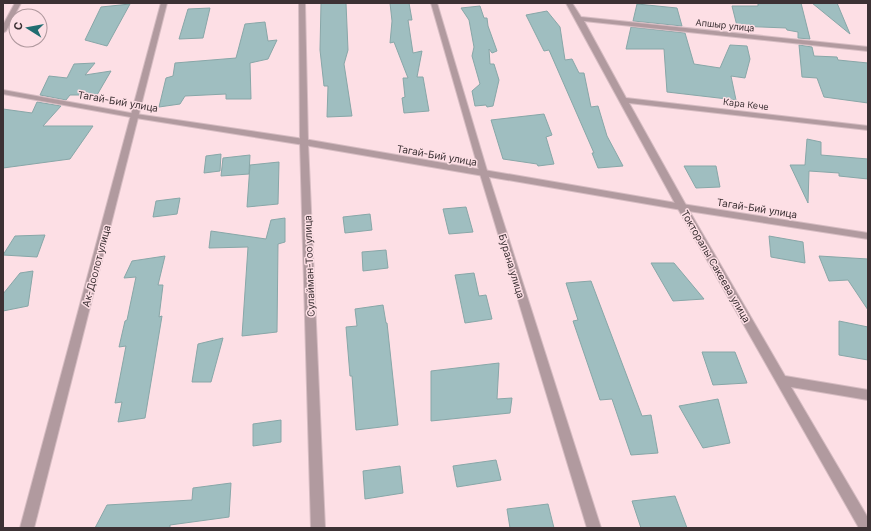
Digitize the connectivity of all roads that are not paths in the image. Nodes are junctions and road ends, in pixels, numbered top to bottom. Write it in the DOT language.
graph roads {
  1 [pos="18,3"];
  2 [pos="164,3"];
  3 [pos="302,3"];
  4 [pos="434,3"];
  5 [pos="569,3"];
  6 [pos="579,19"];
  7 [pos="3,31"];
  8 [pos="868,49"];
  9 [pos="3,92"];
  10 [pos="623,100"];
  11 [pos="136,116"];
  12 [pos="868,128"];
  13 [pos="304,142"];
  14 [pos="484,174"];
  15 [pos="682,207"];
  16 [pos="868,236"];
  17 [pos="781,380"];
  18 [pos="868,395"];
  19 [pos="27,528"];
  20 [pos="318,528"];
  21 [pos="594,528"];
  22 [pos="866,528"];
  1 -- 7 [label="street"];
  2 -- 11 [label="street, Ак-Доолот улица"];
  3 -- 13 [label="street, Сулайман-Тоо улица"];
  4 -- 14 [label="street, Бурана улица"];
  5 -- 6 [label="street, Токторалы Сакеева улица"];
  6 -- 8 [label="street, Апшыр улица"];
  6 -- 10 [label="street, Токторалы Сакеева улица"];
  9 -- 11 [label="street, Тагай-Бий улица"];
  10 -- 12 [label="street, Кара Кече"];
  10 -- 15 [label="street, Токторалы Сакеева улица"];
  11 -- 13 [label="street, Тагай-Бий улица"];
  11 -- 19 [label="street, Ак-Доолот улица"];
  13 -- 14 [label="street, Тагай-Бий улица"];
  13 -- 20 [label="street, Сулайман-Тоо улица"];
  14 -- 15 [label="street, Тагай-Бий улица"];
  14 -- 21 [label="street, Бурана улица"];
  15 -- 16 [label="street, Тагай-Бий улица"];
  15 -- 17 [label="street, Токторалы Сакеева улица"];
  17 -- 18 [label="street"];
  17 -- 22 [label="street, Токторалы Сакеева улица"];
}
